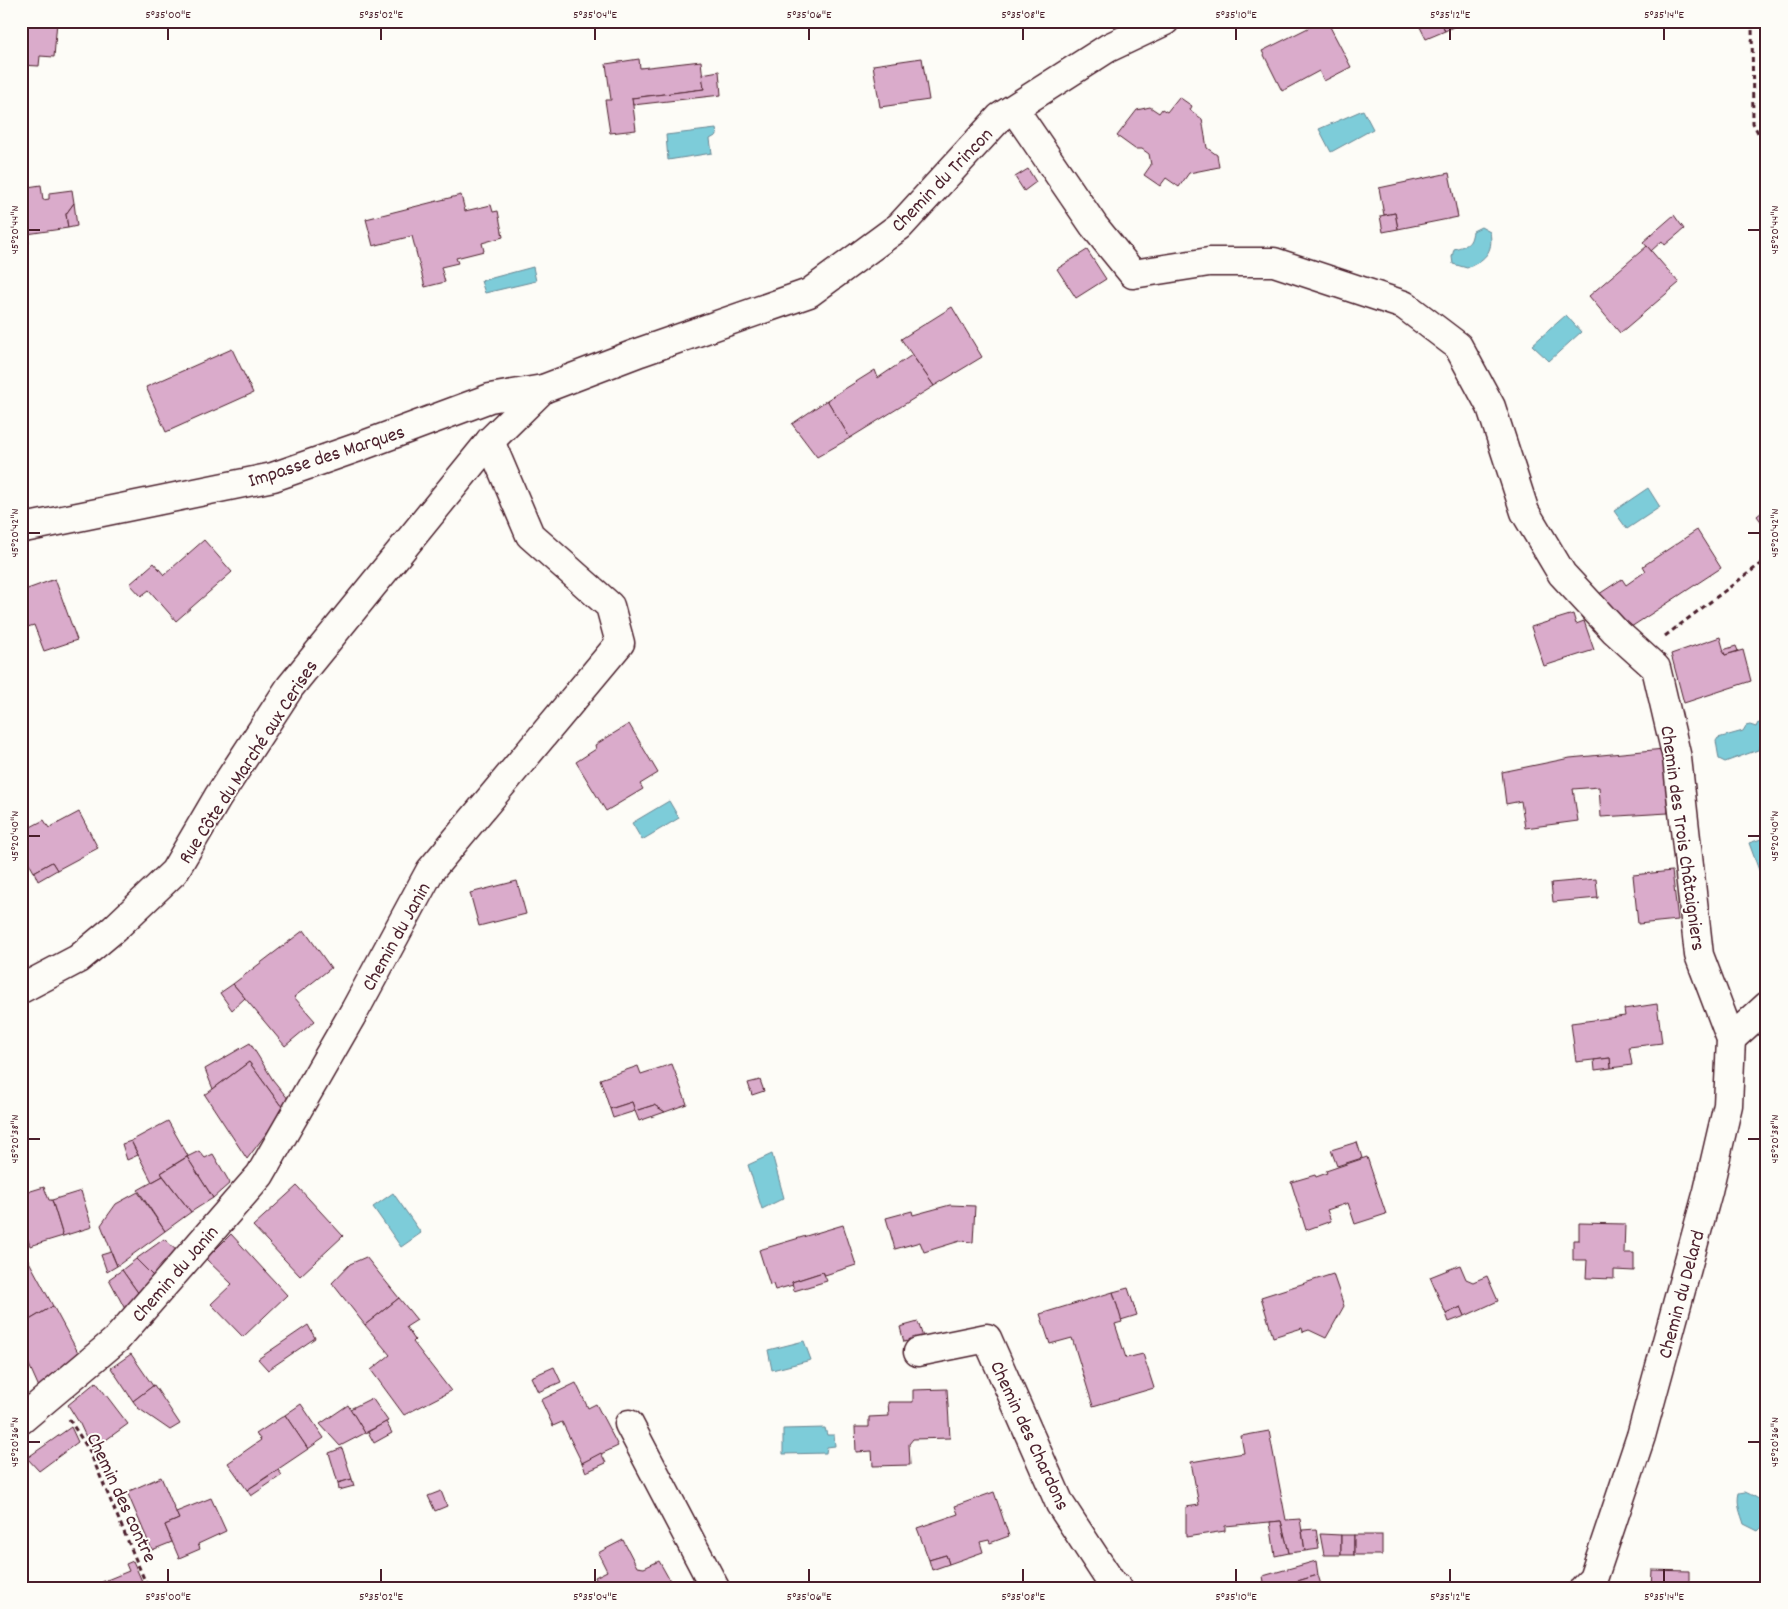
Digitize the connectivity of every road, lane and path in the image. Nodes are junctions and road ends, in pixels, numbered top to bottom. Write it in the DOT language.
graph roads {
  1 [pos="1165,21"];
  2 [pos="1752,21"];
  3 [pos="1014,108"];
  4 [pos="1767,150"];
  5 [pos="543,389"];
  6 [pos="490,441"];
  7 [pos="21,522"];
  8 [pos="1767,559"];
  9 [pos="1641,654"];
  10 [pos="21,989"];
  11 [pos="1767,1006"];
  12 [pos="1731,1039"];
  13 [pos="918,1352"];
  14 [pos="52,1394"];
  15 [pos="21,1420"];
  16 [pos="629,1424"];
  17 [pos="148,1588"];
  18 [pos="715,1588"];
  19 [pos="1118,1588"];
  20 [pos="1584,1588"];
  1 -- 3 [label="street, Chemin du Trincon"];
  2 -- 4 [label="path"];
  3 -- 5 [label="street, Chemin du Trincon"];
  3 -- 9 [label="street, Chemin des Trois Châtaigniers"];
  5 -- 6 [label="street, Rue Côte du Marché aux Cerises"];
  5 -- 7 [label="street, Impasse des Marques"];
  6 -- 10 [label="street, Rue Côte du Marché aux Cerises"];
  6 -- 14 [label="street, Chemin du Janin"];
  8 -- 9 [label="path"];
  9 -- 12 [label="street, Chemin des Trois Châtaigniers"];
  11 -- 12 [label="street"];
  12 -- 20 [label="street, Chemin du Delard"];
  13 -- 19 [label="street, Chemin des Chardons"];
  14 -- 15 [label="street, Chemin du Janin"];
  14 -- 17 [label="path, Chemin des contre"];
  16 -- 18 [label="street"];
}
